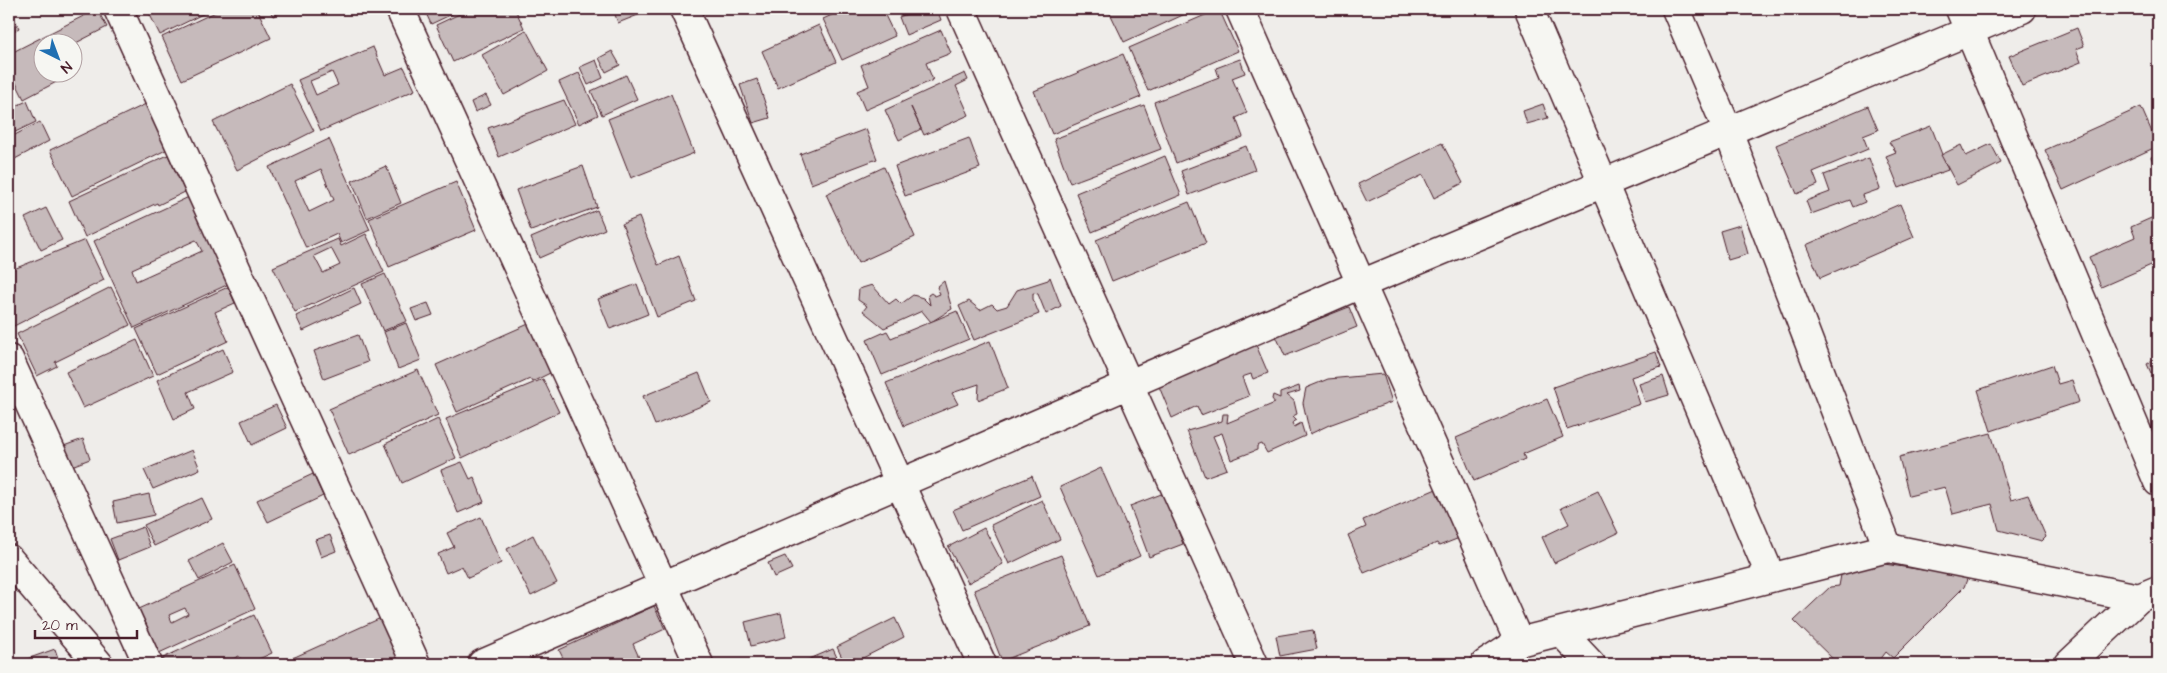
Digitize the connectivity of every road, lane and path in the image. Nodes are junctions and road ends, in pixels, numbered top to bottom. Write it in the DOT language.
graph roads {
  1 [pos="118,9"];
  2 [pos="400,9"];
  3 [pos="684,9"];
  4 [pos="961,9"];
  5 [pos="1240,9"];
  6 [pos="1529,9"];
  7 [pos="1676,9"];
  8 [pos="2022,9"];
  9 [pos="1964,20"];
  10 [pos="1728,131"];
  11 [pos="1603,183"];
  12 [pos="1361,284"];
  13 [pos="9,359"];
  14 [pos="1129,384"];
  15 [pos="2158,482"];
  16 [pos="900,483"];
  17 [pos="1888,548"];
  18 [pos="9,559"];
  19 [pos="1771,578"];
  20 [pos="664,586"];
  21 [pos="2149,594"];
  22 [pos="1561,632"];
  23 [pos="1519,642"];
  24 [pos="99,664"];
  25 [pos="148,664"];
  26 [pos="416,664"];
  27 [pos="482,664"];
  28 [pos="700,664"];
  29 [pos="982,664"];
  30 [pos="1254,664"];
  31 [pos="1485,664"];
  32 [pos="1591,664"];
  33 [pos="2069,664"];
  1 -- 26 [label="street"];
  2 -- 20 [label="street"];
  3 -- 16 [label="street"];
  4 -- 14 [label="street"];
  5 -- 12 [label="street"];
  6 -- 11 [label="street"];
  7 -- 10 [label="street"];
  8 -- 9 [label="street"];
  9 -- 10 [label="street"];
  9 -- 15 [label="street"];
  10 -- 11 [label="street"];
  10 -- 17 [label="street"];
  11 -- 12 [label="street"];
  11 -- 19 [label="street"];
  12 -- 14 [label="street"];
  12 -- 23 [label="street"];
  13 -- 25 [label="street"];
  14 -- 16 [label="street"];
  14 -- 30 [label="street"];
  16 -- 20 [label="street"];
  16 -- 29 [label="street"];
  17 -- 19 [label="street"];
  17 -- 21 [label="street"];
  18 -- 24 [label="street"];
  19 -- 22 [label="street"];
  20 -- 27 [label="street"];
  20 -- 28 [label="street"];
  21 -- 33 [label="street"];
  22 -- 23 [label="street"];
  22 -- 32 [label="street"];
  23 -- 31 [label="street"];
}
